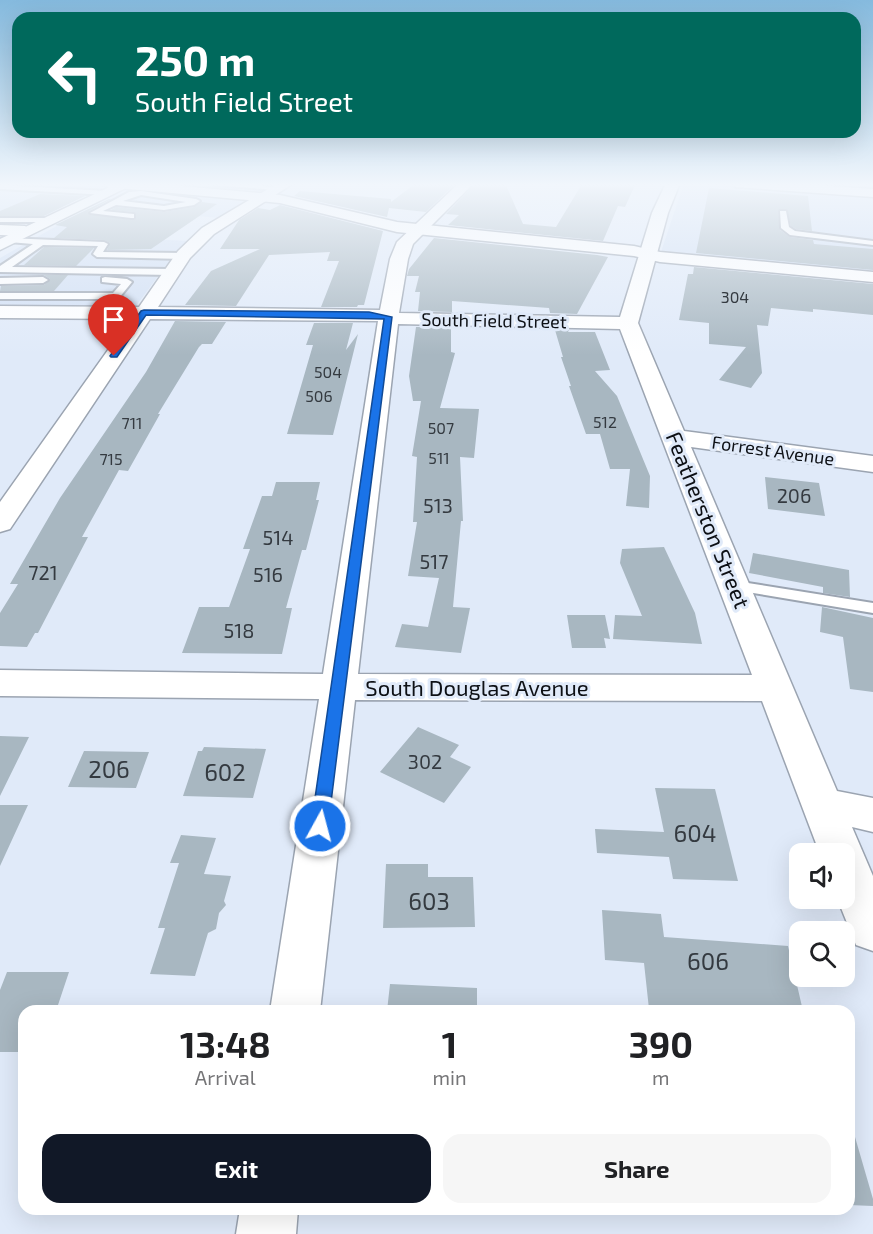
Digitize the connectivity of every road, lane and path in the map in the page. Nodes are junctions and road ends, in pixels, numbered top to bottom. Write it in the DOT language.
graph roads {
  1 [pos="23,241"];
  2 [pos="199,241"];
  3 [pos="406,241"];
  4 [pos="523,241"];
  5 [pos="652,241"];
  6 [pos="854,241"];
  7 [pos="41,242"];
  8 [pos="873,243"];
  9 [pos="97,254"];
  10 [pos="647,254"];
  11 [pos="177,264"];
  12 [pos="2,269"];
  13 [pos="81,270"];
  14 [pos="873,277"];
  15 [pos="0,280"];
  16 [pos="0,296"];
  17 [pos="116,296"];
  18 [pos="0,312"];
  19 [pos="103,312"];
  20 [pos="144,312"];
  21 [pos="388,317"];
  22 [pos="628,323"];
  23 [pos="674,437"];
  24 [pos="873,464"];
  25 [pos="0,523"];
  26 [pos="735,586"];
  27 [pos="873,608"];
  28 [pos="0,683"];
  29 [pos="338,687"];
  30 [pos="775,688"];
  31 [pos="822,804"];
  32 [pos="873,815"];
  33 [pos="838,843"];
  34 [pos="855,887"];
  35 [pos="873,930"];
  36 [pos="296,1005"];
  37 [pos="268,1215"];
  38 [pos="266,1234"];
  1 -- 7 [label="lane"];
  2 -- 11 [label="street"];
  3 -- 21 [label="street"];
  4 -- 10 [label="street"];
  5 -- 10 [label="street"];
  6 -- 8 [label="lane"];
  7 -- 9 [label="lane"];
  7 -- 12 [label="lane"];
  9 -- 11 [label="lane"];
  9 -- 13 [label="lane"];
  10 -- 14 [label="street"];
  10 -- 22 [label="street"];
  11 -- 13 [label="lane"];
  11 -- 20 [label="street"];
  12 -- 13 [label="lane"];
  15 -- 17 [label="lane"];
  16 -- 17 [label="lane"];
  17 -- 19 [label="lane"];
  18 -- 19 [label="street, South Field Street"];
  19 -- 20 [label="street, South Field Street"];
  20 -- 21 [label="street, South Field Street"];
  20 -- 25 [label="street"];
  21 -- 22 [label="street, South Field Street"];
  21 -- 29 [label="street"];
  22 -- 23 [label="street, Featherston Street"];
  23 -- 24 [label="street, Forrest Avenue"];
  23 -- 26 [label="street, Featherston Street"];
  26 -- 27 [label="lane"];
  26 -- 30 [label="street, Featherston Street"];
  28 -- 29 [label="street, South Douglas Avenue"];
  29 -- 30 [label="street, South Douglas Avenue"];
  29 -- 36 [label="street"];
  30 -- 31 [label="street, Featherston Street"];
  31 -- 32 [label="street"];
  31 -- 33 [label="street, Featherston Street"];
  34 -- 35 [label="street"];
  37 -- 38 [label="street"];
}
